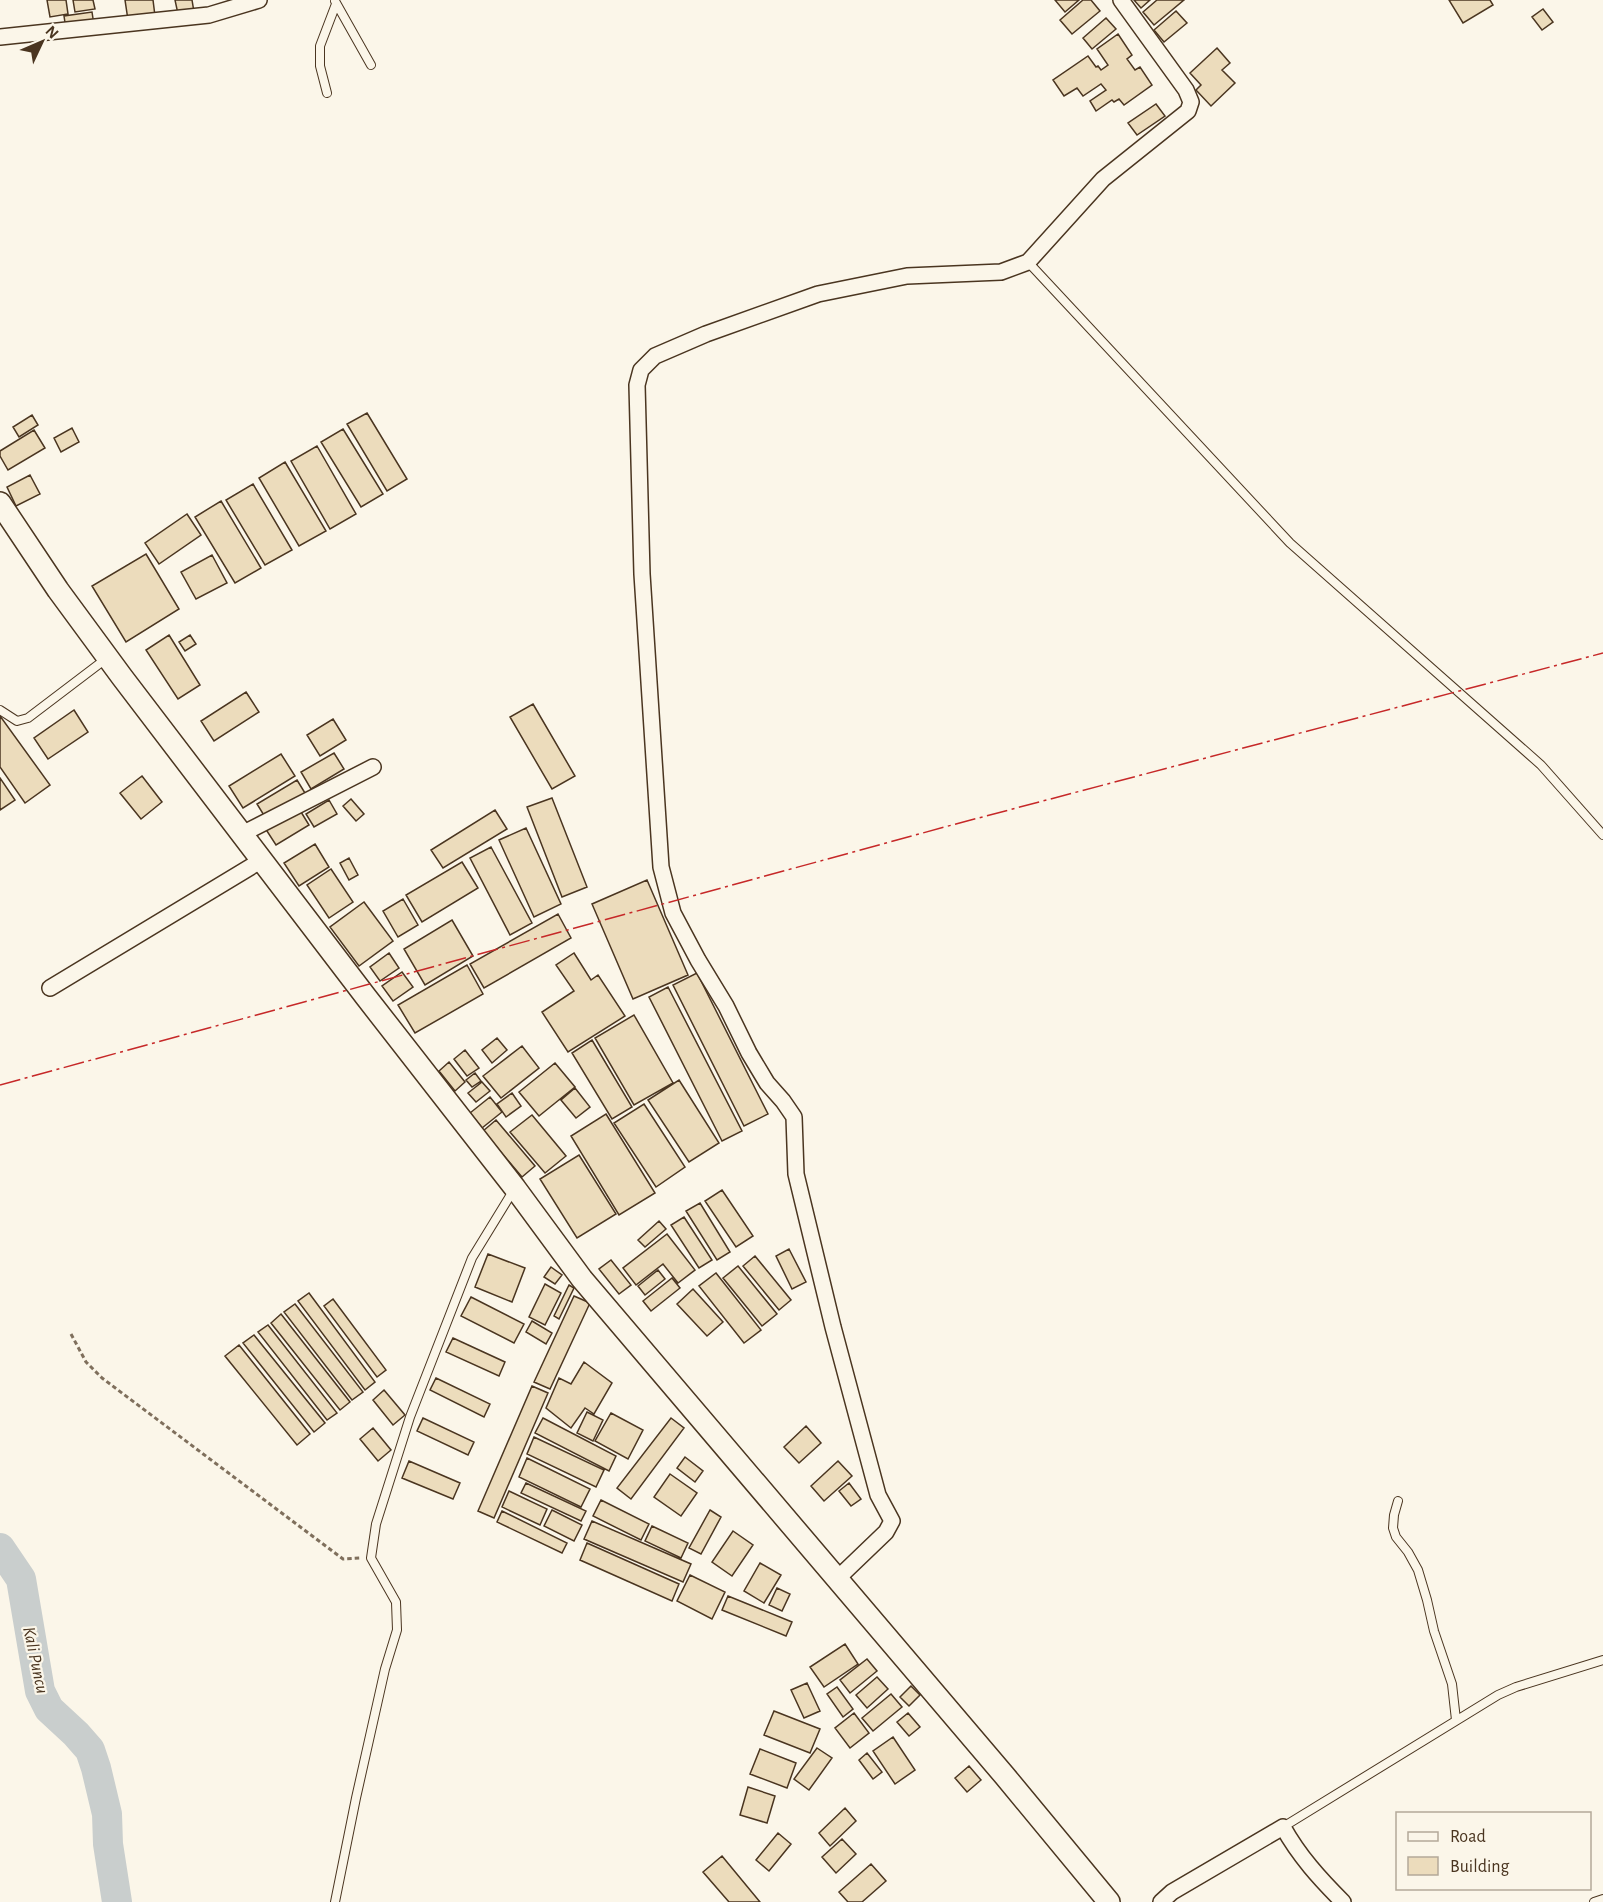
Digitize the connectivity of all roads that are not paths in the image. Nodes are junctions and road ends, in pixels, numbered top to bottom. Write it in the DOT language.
graph roads {
  1 [pos="260,0"];
  2 [pos="1121,0"];
  3 [pos="335,2"];
  4 [pos="0,37"];
  5 [pos="371,65"];
  6 [pos="327,93"];
  7 [pos="1028,262"];
  8 [pos="0,503"];
  9 [pos="108,657"];
  10 [pos="0,710"];
  11 [pos="373,767"];
  12 [pos="242,834"];
  13 [pos="1603,835"];
  14 [pos="262,860"];
  15 [pos="50,988"];
  16 [pos="515,1188"];
  17 [pos="1398,1501"];
  18 [pos="837,1579"];
  19 [pos="1603,1660"];
  20 [pos="1456,1720"];
  21 [pos="1283,1827"];
  22 [pos="1603,1899"];
  23 [pos="335,1902"];
  24 [pos="1109,1902"];
  25 [pos="1161,1902"];
  26 [pos="1343,1902"];
  27 [pos="1594,1902"];
  1 -- 4 [label="street"];
  2 -- 7 [label="street"];
  3 -- 5 [label="lane"];
  3 -- 6 [label="lane"];
  7 -- 13 [label="lane"];
  7 -- 18 [label="street"];
  8 -- 9 [label="main road"];
  9 -- 10 [label="lane"];
  9 -- 12 [label="main road"];
  11 -- 12 [label="street"];
  12 -- 14 [label="main road"];
  14 -- 15 [label="street"];
  14 -- 16 [label="main road"];
  16 -- 18 [label="main road"];
  16 -- 23 [label="lane"];
  17 -- 20 [label="lane"];
  18 -- 24 [label="main road"];
  19 -- 20 [label="lane"];
  20 -- 21 [label="lane"];
  21 -- 25 [label="street"];
  21 -- 26 [label="street"];
  22 -- 27 [label="lane"];
}
